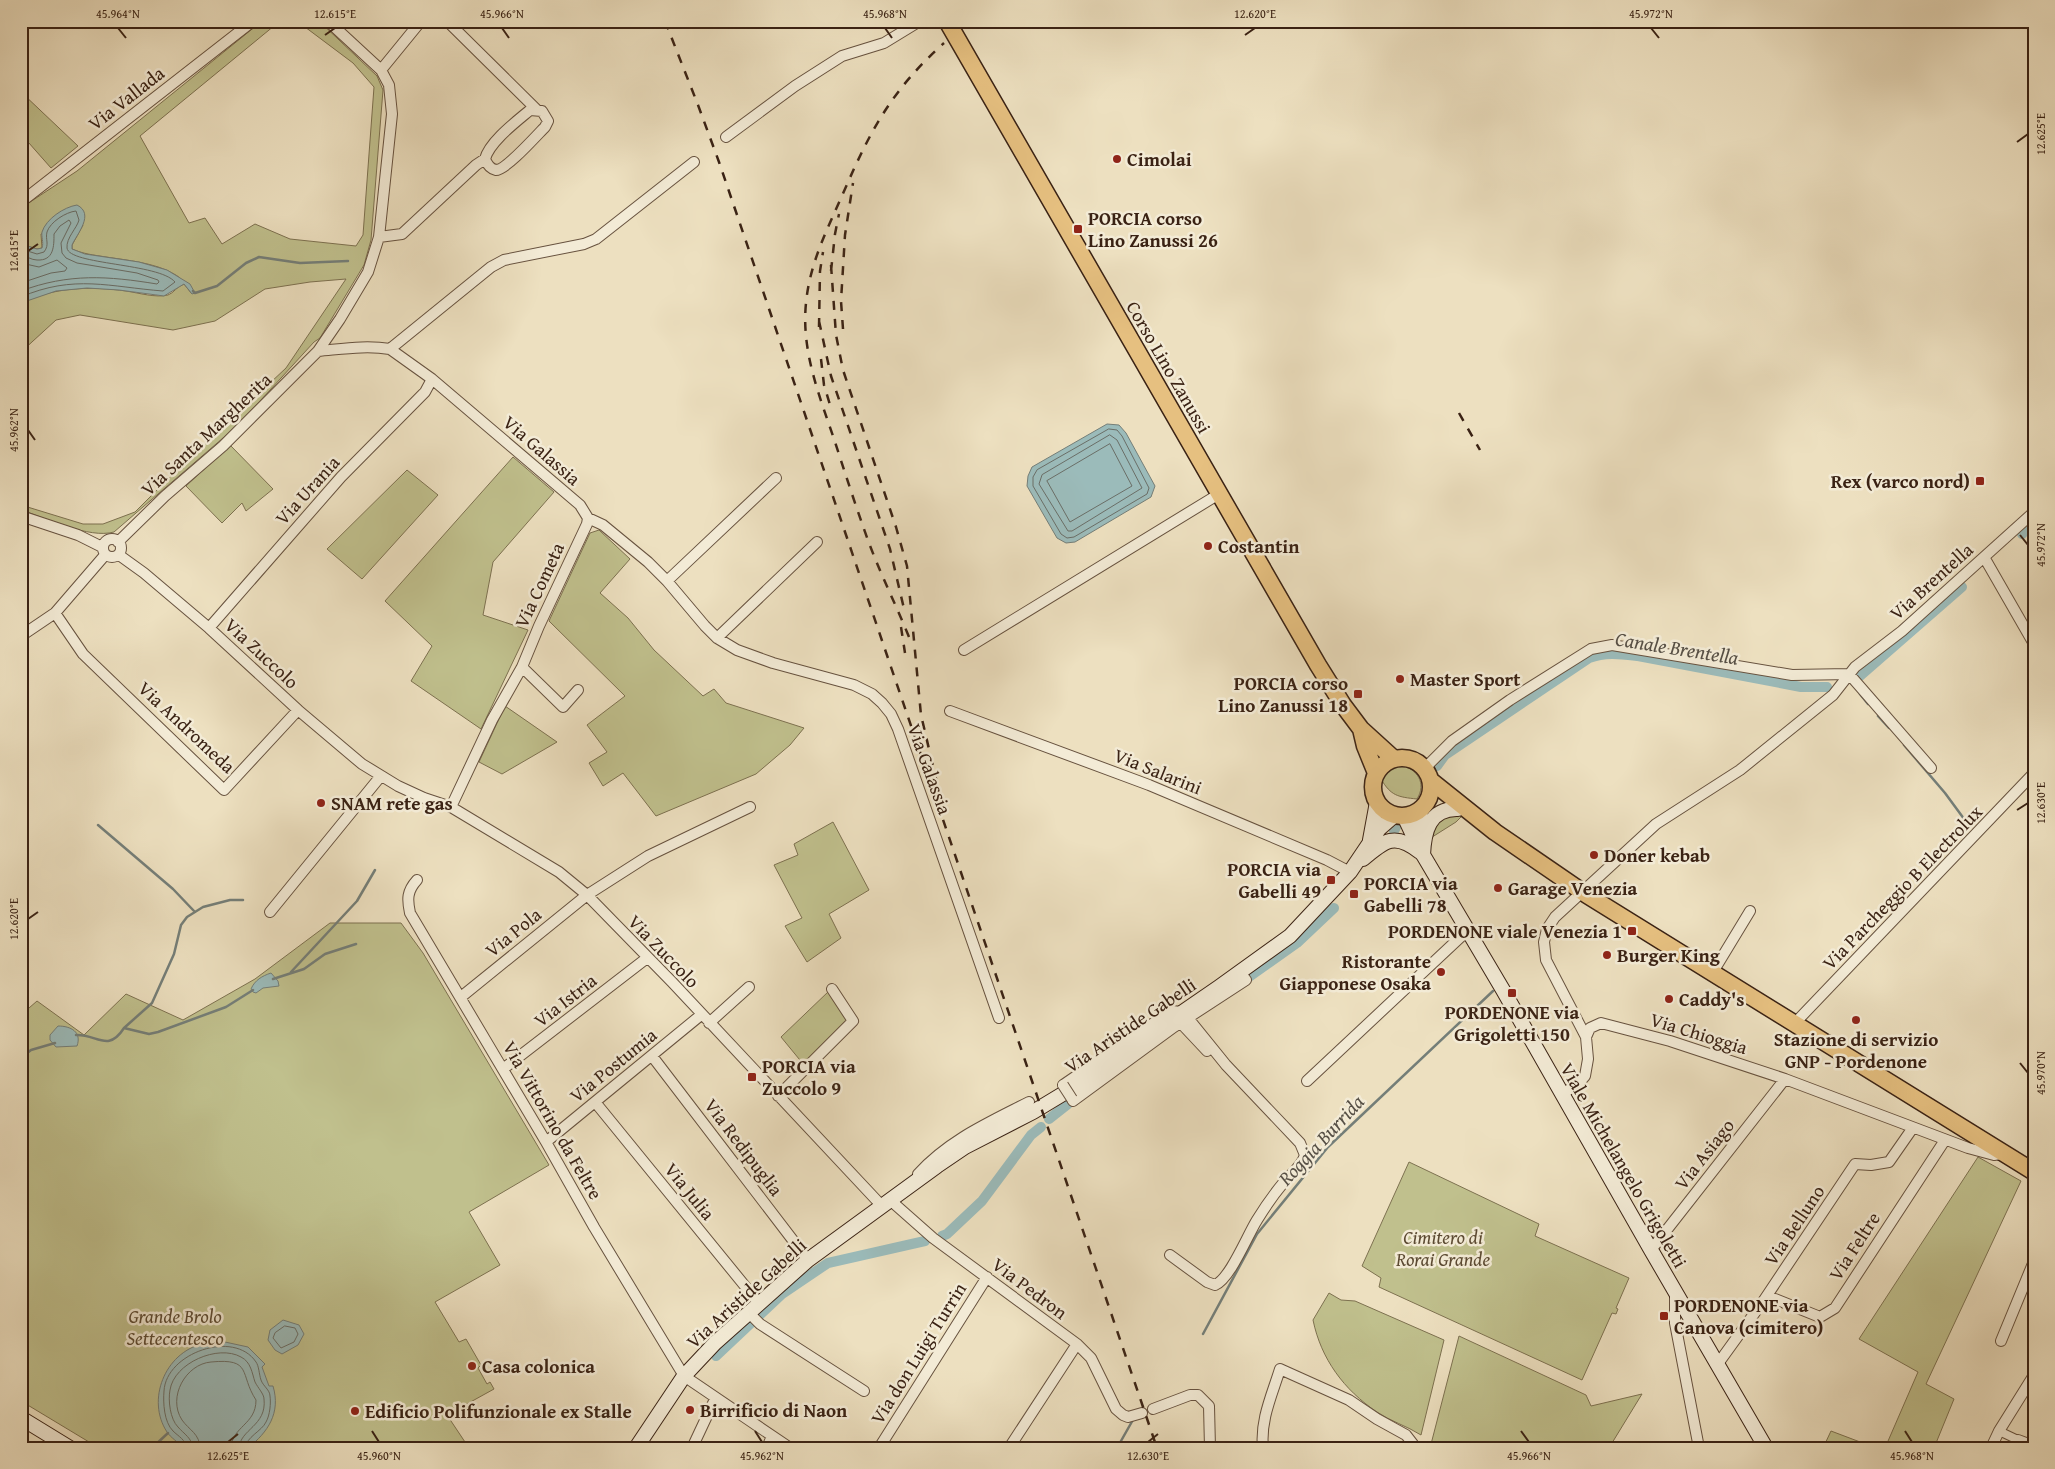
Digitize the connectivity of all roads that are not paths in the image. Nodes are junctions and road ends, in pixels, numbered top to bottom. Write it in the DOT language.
graph roads {
  1 [pos="253,21"];
  2 [pos="328,21"];
  3 [pos="421,21"];
  4 [pos="447,21"];
  5 [pos="920,21"];
  6 [pos="947,21"];
  7 [pos="381,70"];
  8 [pos="536,109"];
  9 [pos="726,138"];
  10 [pos="485,159"];
  11 [pos="694,162"];
  12 [pos="21,202"];
  13 [pos="379,236"];
  14 [pos="390,349"];
  15 [pos="318,351"];
  16 [pos="432,379"];
  17 [pos="776,478"];
  18 [pos="1219,494"];
  19 [pos="2034,512"];
  20 [pos="21,516"];
  21 [pos="588,518"];
  22 [pos="118,542"];
  23 [pos="817,542"];
  24 [pos="104,551"];
  25 [pos="119,555"];
  26 [pos="1984,557"];
  27 [pos="667,580"];
  28 [pos="55,613"];
  29 [pos="209,628"];
  30 [pos="21,636"];
  31 [pos="717,638"];
  32 [pos="2034,644"];
  33 [pos="964,650"];
  34 [pos="522,667"];
  35 [pos="1849,674"];
  36 [pos="578,690"];
  37 [pos="298,710"];
  38 [pos="950,711"];
  39 [pos="1361,729"];
  40 [pos="1394,759"];
  41 [pos="1931,768"];
  42 [pos="1376,773"];
  43 [pos="2034,773"];
  44 [pos="1428,775"];
  45 [pos="380,777"];
  46 [pos="1377,802"];
  47 [pos="1423,806"];
  48 [pos="451,807"];
  49 [pos="750,807"];
  50 [pos="1458,809"];
  51 [pos="1400,815"];
  52 [pos="1481,821"];
  53 [pos="1370,841"];
  54 [pos="1423,855"];
  55 [pos="1353,869"];
  56 [pos="417,880"];
  57 [pos="587,894"];
  58 [pos="1585,894"];
  59 [pos="1750,911"];
  60 [pos="270,912"];
  61 [pos="1468,930"];
  62 [pos="647,958"];
  63 [pos="1713,972"];
  64 [pos="748,986"];
  65 [pos="832,989"];
  66 [pos="461,997"];
  67 [pos="701,1015"];
  68 [pos="1000,1018"];
  69 [pos="1182,1018"];
  70 [pos="709,1023"];
  71 [pos="1795,1023"];
  72 [pos="1586,1037"];
  73 [pos="652,1056"];
  74 [pos="503,1069"];
  75 [pos="1785,1079"];
  76 [pos="1307,1081"];
  77 [pos="1562,1094"];
  78 [pos="778,1096"];
  79 [pos="595,1102"];
  80 [pos="1029,1102"];
  81 [pos="1912,1129"];
  82 [pos="1946,1140"];
  83 [pos="546,1142"];
  84 [pos="2004,1154"];
  85 [pos="2034,1172"];
  86 [pos="905,1188"];
  87 [pos="885,1202"];
  88 [pos="1651,1250"];
  89 [pos="1170,1256"];
  90 [pos="808,1260"];
  91 [pos="2034,1261"];
  92 [pos="986,1277"];
  93 [pos="1675,1292"];
  94 [pos="1764,1300"];
  95 [pos="758,1302"];
  96 [pos="754,1318"];
  97 [pos="2001,1341"];
  98 [pos="1077,1344"];
  99 [pos="1717,1365"];
  100 [pos="2034,1375"];
  101 [pos="684,1376"];
  102 [pos="864,1391"];
  103 [pos="715,1399"];
  104 [pos="1153,1409"];
  105 [pos="1142,1413"];
  106 [pos="21,1418"];
  107 [pos="1999,1431"];
  108 [pos="772,1436"];
  109 [pos="2018,1440"];
  110 [pos="2034,1446"];
  111 [pos="70,1448"];
  112 [pos="636,1448"];
  113 [pos="692,1448"];
  114 [pos="767,1448"];
  115 [pos="790,1448"];
  116 [pos="880,1448"];
  117 [pos="1009,1448"];
  118 [pos="1210,1448"];
  119 [pos="1263,1448"];
  120 [pos="1413,1448"];
  121 [pos="1699,1448"];
  122 [pos="1766,1448"];
  123 [pos="1991,1448"];
  1 -- 12 [label="street, Via Vallada"];
  2 -- 7 [label="street"];
  3 -- 7 [label="street"];
  4 -- 8 [label="street"];
  5 -- 9 [label="street"];
  6 -- 18 [label="main road, Corso Lino Zanussi"];
  7 -- 13 [label="street, Via Santa Margherita"];
  8 -- 10 [label="street"];
  8 -- 10 [label="street"];
  10 -- 13 [label="street"];
  11 -- 14 [label="street"];
  13 -- 15 [label="street, Via Santa Margherita"];
  14 -- 15 [label="street"];
  14 -- 16 [label="street, Via Galassia"];
  15 -- 22 [label="street, Via Santa Margherita"];
  16 -- 21 [label="street, Via Galassia"];
  16 -- 29 [label="street, Via Urania"];
  17 -- 27 [label="street"];
  18 -- 33 [label="street"];
  18 -- 39 [label="main road, Corso Lino Zanussi"];
  19 -- 26 [label="street, Via Brentella"];
  20 -- 24 [label="street"];
  21 -- 27 [label="street, Via Galassia"];
  21 -- 34 [label="street, Via Cometa"];
  22 -- 24 [label="street"];
  22 -- 25 [label="street"];
  23 -- 31 [label="street"];
  24 -- 25 [label="street"];
  24 -- 28 [label="street"];
  25 -- 29 [label="street, Via Zuccolo"];
  26 -- 32 [label="street"];
  26 -- 35 [label="street, Via Brentella"];
  27 -- 31 [label="street, Via Galassia"];
  28 -- 30 [label="street"];
  28 -- 37 [label="street, Via Andromeda"];
  29 -- 37 [label="street, Via Zuccolo"];
  31 -- 68 [label="street, Via Galassia"];
  34 -- 36 [label="street"];
  34 -- 48 [label="street, Via Cometa"];
  35 -- 41 [label="street"];
  35 -- 44 [label="street"];
  35 -- 58 [label="street, Via Brentella"];
  37 -- 45 [label="street, Via Zuccolo"];
  38 -- 55 [label="street, Via Salarini"];
  39 -- 40 [label="main road, Corso Lino Zanussi"];
  39 -- 42 [label="main road, Corso Lino Zanussi"];
  40 -- 42 [label="main road"];
  40 -- 44 [label="main road"];
  42 -- 46 [label="main road"];
  43 -- 71 [label="street, Via Parcheggio B Electrolux"];
  44 -- 47 [label="main road"];
  44 -- 52 [label="main road"];
  45 -- 48 [label="street, Via Zuccolo"];
  45 -- 60 [label="street"];
  46 -- 51 [label="main road"];
  46 -- 53 [label="main road, Via Aristide Gabelli"];
  47 -- 50 [label="main road"];
  47 -- 51 [label="main road"];
  47 -- 54 [label="main road"];
  48 -- 57 [label="street, Via Zuccolo"];
  49 -- 57 [label="street, Via Pola"];
  50 -- 52 [label="main road"];
  50 -- 54 [label="main road"];
  51 -- 53 [label="main road, Via Aristide Gabelli"];
  51 -- 54 [label="main road"];
  52 -- 58 [label="main road"];
  53 -- 55 [label="main road, Via Aristide Gabelli"];
  54 -- 55 [label="main road, Via Aristide Gabelli"];
  54 -- 61 [label="main road"];
  55 -- 69 [label="main road, Via Aristide Gabelli"];
  56 -- 66 [label="street, Via Vittorino da Feltre"];
  57 -- 62 [label="street, Via Zuccolo"];
  57 -- 66 [label="street, Via Pola"];
  58 -- 63 [label="main road"];
  58 -- 72 [label="street"];
  59 -- 63 [label="street"];
  61 -- 76 [label="street"];
  61 -- 77 [label="main road, Viale Michelangelo Grigoletti"];
  62 -- 67 [label="street, Via Zuccolo"];
  62 -- 74 [label="street, Via Istria"];
  63 -- 71 [label="main road"];
  64 -- 70 [label="street"];
  65 -- 78 [label="street"];
  66 -- 74 [label="street, Via Vittorino da Feltre"];
  67 -- 70 [label="street, Via Zuccolo"];
  67 -- 73 [label="street, Via Postumia"];
  69 -- 69 [label="street, bridge"];
  69 -- 86 [label="main road, Via Aristide Gabelli"];
  69 -- 89 [label="street"];
  70 -- 78 [label="street, Via Zuccolo"];
  71 -- 84 [label="main road"];
  72 -- 75 [label="street, Via Chioggia"];
  72 -- 77 [label="street"];
  73 -- 79 [label="street, Via Postumia"];
  73 -- 90 [label="street, Via Redipuglia"];
  74 -- 83 [label="street, Via Vittorino da Feltre"];
  75 -- 81 [label="street, Via Chioggia"];
  75 -- 88 [label="street, Via Asiago"];
  77 -- 88 [label="main road, Viale Michelangelo Grigoletti"];
  78 -- 87 [label="street, Via Zuccolo"];
  79 -- 83 [label="street, Via Postumia"];
  79 -- 95 [label="street, Via Julia"];
  80 -- 86 [label="street, Via Aristide Gabelli"];
  81 -- 82 [label="street, Via Chioggia"];
  81 -- 94 [label="street, Via Belluno"];
  82 -- 84 [label="street, Via Chioggia"];
  82 -- 94 [label="street, Via Feltre"];
  83 -- 101 [label="street, Via Vittorino da Feltre"];
  84 -- 85 [label="main road"];
  86 -- 87 [label="main road, Via Aristide Gabelli"];
  87 -- 90 [label="main road, Via Aristide Gabelli"];
  87 -- 92 [label="street, Via Pedron"];
  88 -- 93 [label="main road, Viale Michelangelo Grigoletti"];
  90 -- 95 [label="main road, Via Aristide Gabelli"];
  91 -- 97 [label="street"];
  92 -- 98 [label="street, Via Pedron"];
  92 -- 116 [label="street, Via don Luigi Turrin"];
  93 -- 99 [label="main road, Viale Michelangelo Grigoletti"];
  93 -- 121 [label="street"];
  94 -- 99 [label="street, Via Belluno"];
  95 -- 96 [label="main road, Via Aristide Gabelli"];
  96 -- 101 [label="main road, Via Aristide Gabelli"];
  96 -- 102 [label="street"];
  98 -- 105 [label="street, Via Pedron"];
  98 -- 117 [label="street"];
  99 -- 122 [label="main road, Viale Michelangelo Grigoletti"];
  100 -- 107 [label="street"];
  101 -- 103 [label="street"];
  101 -- 112 [label="main road, Via Aristide Gabelli"];
  103 -- 108 [label="street"];
  103 -- 113 [label="street"];
  104 -- 118 [label="street"];
  106 -- 111 [label="main road"];
  107 -- 109 [label="street"];
  107 -- 123 [label="street"];
  108 -- 114 [label="street"];
  108 -- 115 [label="street"];
  109 -- 110 [label="street"];
  119 -- 120 [label="street"];
}
